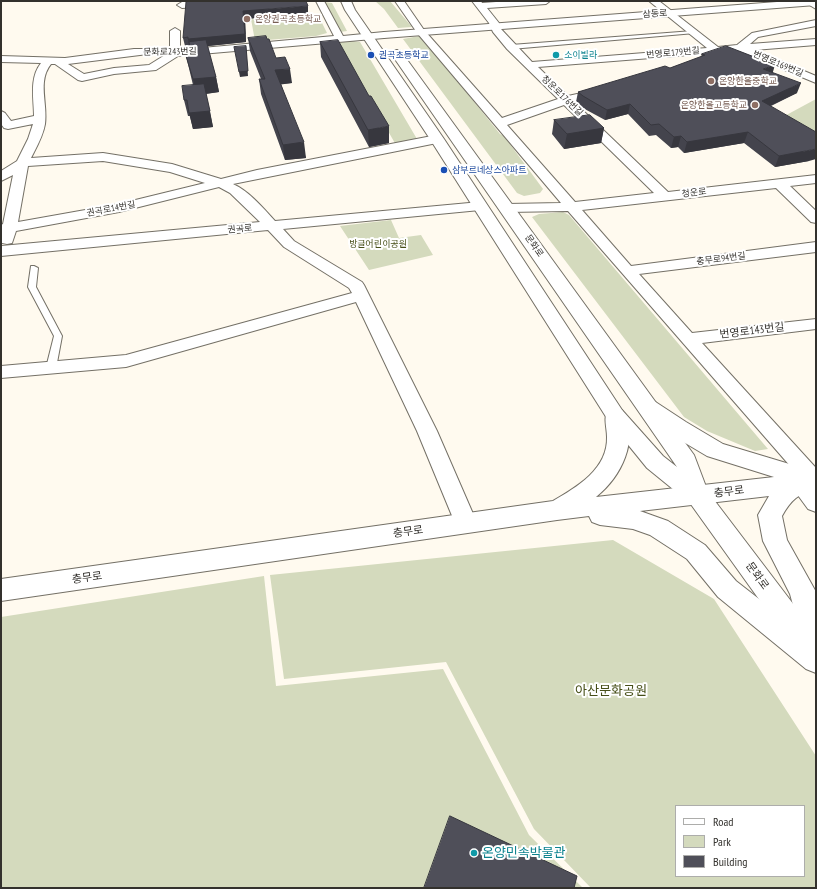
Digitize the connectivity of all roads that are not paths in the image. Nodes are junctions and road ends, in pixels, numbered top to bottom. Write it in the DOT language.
graph roads {
  1 [pos="252,1"];
  2 [pos="320,1"];
  3 [pos="346,1"];
  4 [pos="400,1"];
  5 [pos="546,1"];
  6 [pos="653,1"];
  7 [pos="478,3"];
  8 [pos="812,3"];
  9 [pos="182,5"];
  10 [pos="668,12"];
  11 [pos="816,23"];
  12 [pos="495,26"];
  13 [pos="175,30"];
  14 [pos="376,32"];
  15 [pos="422,32"];
  16 [pos="693,32"];
  17 [pos="340,39"];
  18 [pos="816,42"];
  19 [pos="511,47"];
  20 [pos="740,48"];
  21 [pos="716,50"];
  22 [pos="175,53"];
  23 [pos="2,60"];
  24 [pos="52,61"];
  25 [pos="682,64"];
  26 [pos="530,65"];
  27 [pos="816,80"];
  28 [pos="588,94"];
  29 [pos="566,100"];
  30 [pos="1,115"];
  31 [pos="39,119"];
  32 [pos="500,123"];
  33 [pos="437,139"];
  34 [pos="22,164"];
  35 [pos="1,177"];
  36 [pos="816,179"];
  37 [pos="220,183"];
  38 [pos="778,183"];
  39 [pos="664,196"];
  40 [pos="480,206"];
  41 [pos="572,207"];
  42 [pos="508,208"];
  43 [pos="816,219"];
  44 [pos="271,226"];
  45 [pos="5,228"];
  46 [pos="816,247"];
  47 [pos="2,253"];
  48 [pos="34,268"];
  49 [pos="627,271"];
  50 [pos="361,295"];
  51 [pos="816,324"];
  52 [pos="689,339"];
  53 [pos="51,368"];
  54 [pos="1,372"];
  55 [pos="647,406"];
  56 [pos="615,415"];
  57 [pos="810,482"];
  58 [pos="698,496"];
  59 [pos="816,503"];
  60 [pos="557,510"];
  61 [pos="466,523"];
  62 [pos="1,590"];
  63 [pos="816,638"];
  64 [pos="816,656"];
  65 [pos="816,660"];
  1 -- 9 [label="street"];
  2 -- 17 [label="street"];
  3 -- 14 [label="main road, 문화로"];
  4 -- 15 [label="street"];
  5 -- 7 [label="street"];
  6 -- 10 [label="street"];
  7 -- 12 [label="street"];
  8 -- 10 [label="main road, 삼동로"];
  10 -- 12 [label="main road, 삼동로"];
  10 -- 16 [label="street"];
  11 -- 20 [label="street"];
  12 -- 15 [label="main road, 삼동로"];
  12 -- 19 [label="street, 청운로176번길"];
  13 -- 22 [label="street"];
  14 -- 15 [label="main road, 삼동로"];
  14 -- 17 [label="street, 문화로243번길"];
  14 -- 33 [label="main road, 문화로"];
  14 -- 42 [label="main road, 문화로"];
  15 -- 32 [label="street"];
  16 -- 19 [label="lane"];
  16 -- 21 [label="street"];
  17 -- 22 [label="street, 문화로243번길"];
  18 -- 20 [label="street, 번영로179번길"];
  19 -- 26 [label="street, 청운로176번길"];
  20 -- 21 [label="street, 번영로179번길"];
  20 -- 27 [label="street, 번영로169번길"];
  21 -- 25 [label="street"];
  21 -- 26 [label="street, 번영로179번길"];
  22 -- 24 [label="street, 문화로243번길"];
  22 -- 24 [label="street"];
  23 -- 24 [label="street, 문화로243번길"];
  24 -- 31 [label="street"];
  26 -- 29 [label="street, 청운로176번길"];
  28 -- 29 [label="street"];
  29 -- 32 [label="street"];
  29 -- 39 [label="street, 청운로176번길"];
  30 -- 31 [label="street"];
  31 -- 34 [label="street"];
  32 -- 41 [label="street"];
  33 -- 37 [label="street"];
  33 -- 40 [label="main road, 문화로"];
  34 -- 35 [label="street"];
  34 -- 37 [label="street"];
  34 -- 45 [label="street"];
  36 -- 38 [label="street, 청운로"];
  37 -- 44 [label="street"];
  37 -- 45 [label="street, 권곡로14번길"];
  38 -- 39 [label="street, 청운로"];
  38 -- 43 [label="street"];
  39 -- 41 [label="street, 청운로"];
  40 -- 44 [label="street, 권곡로"];
  40 -- 56 [label="main road, 문화로"];
  41 -- 42 [label="street, 청운로"];
  41 -- 49 [label="street"];
  42 -- 55 [label="main road, 문화로"];
  44 -- 47 [label="street, 권곡로"];
  44 -- 50 [label="street"];
  45 -- 47 [label="street"];
  46 -- 49 [label="street, 충무로94번길"];
  48 -- 53 [label="lane"];
  49 -- 52 [label="street"];
  50 -- 53 [label="street"];
  50 -- 61 [label="street"];
  51 -- 52 [label="street, 번영로143번길"];
  52 -- 57 [label="street"];
  53 -- 54 [label="street"];
  55 -- 57 [label="main road"];
  55 -- 58 [label="main road, 문화로"];
  56 -- 58 [label="main road, 문화로"];
  56 -- 60 [label="main road"];
  57 -- 58 [label="main road, 충무로"];
  57 -- 59 [label="street"];
  57 -- 63 [label="main road"];
  58 -- 60 [label="main road, 충무로"];
  58 -- 64 [label="main road, 문화로"];
  60 -- 61 [label="main road, 충무로"];
  60 -- 65 [label="main road"];
  61 -- 62 [label="main road, 충무로"];
}
